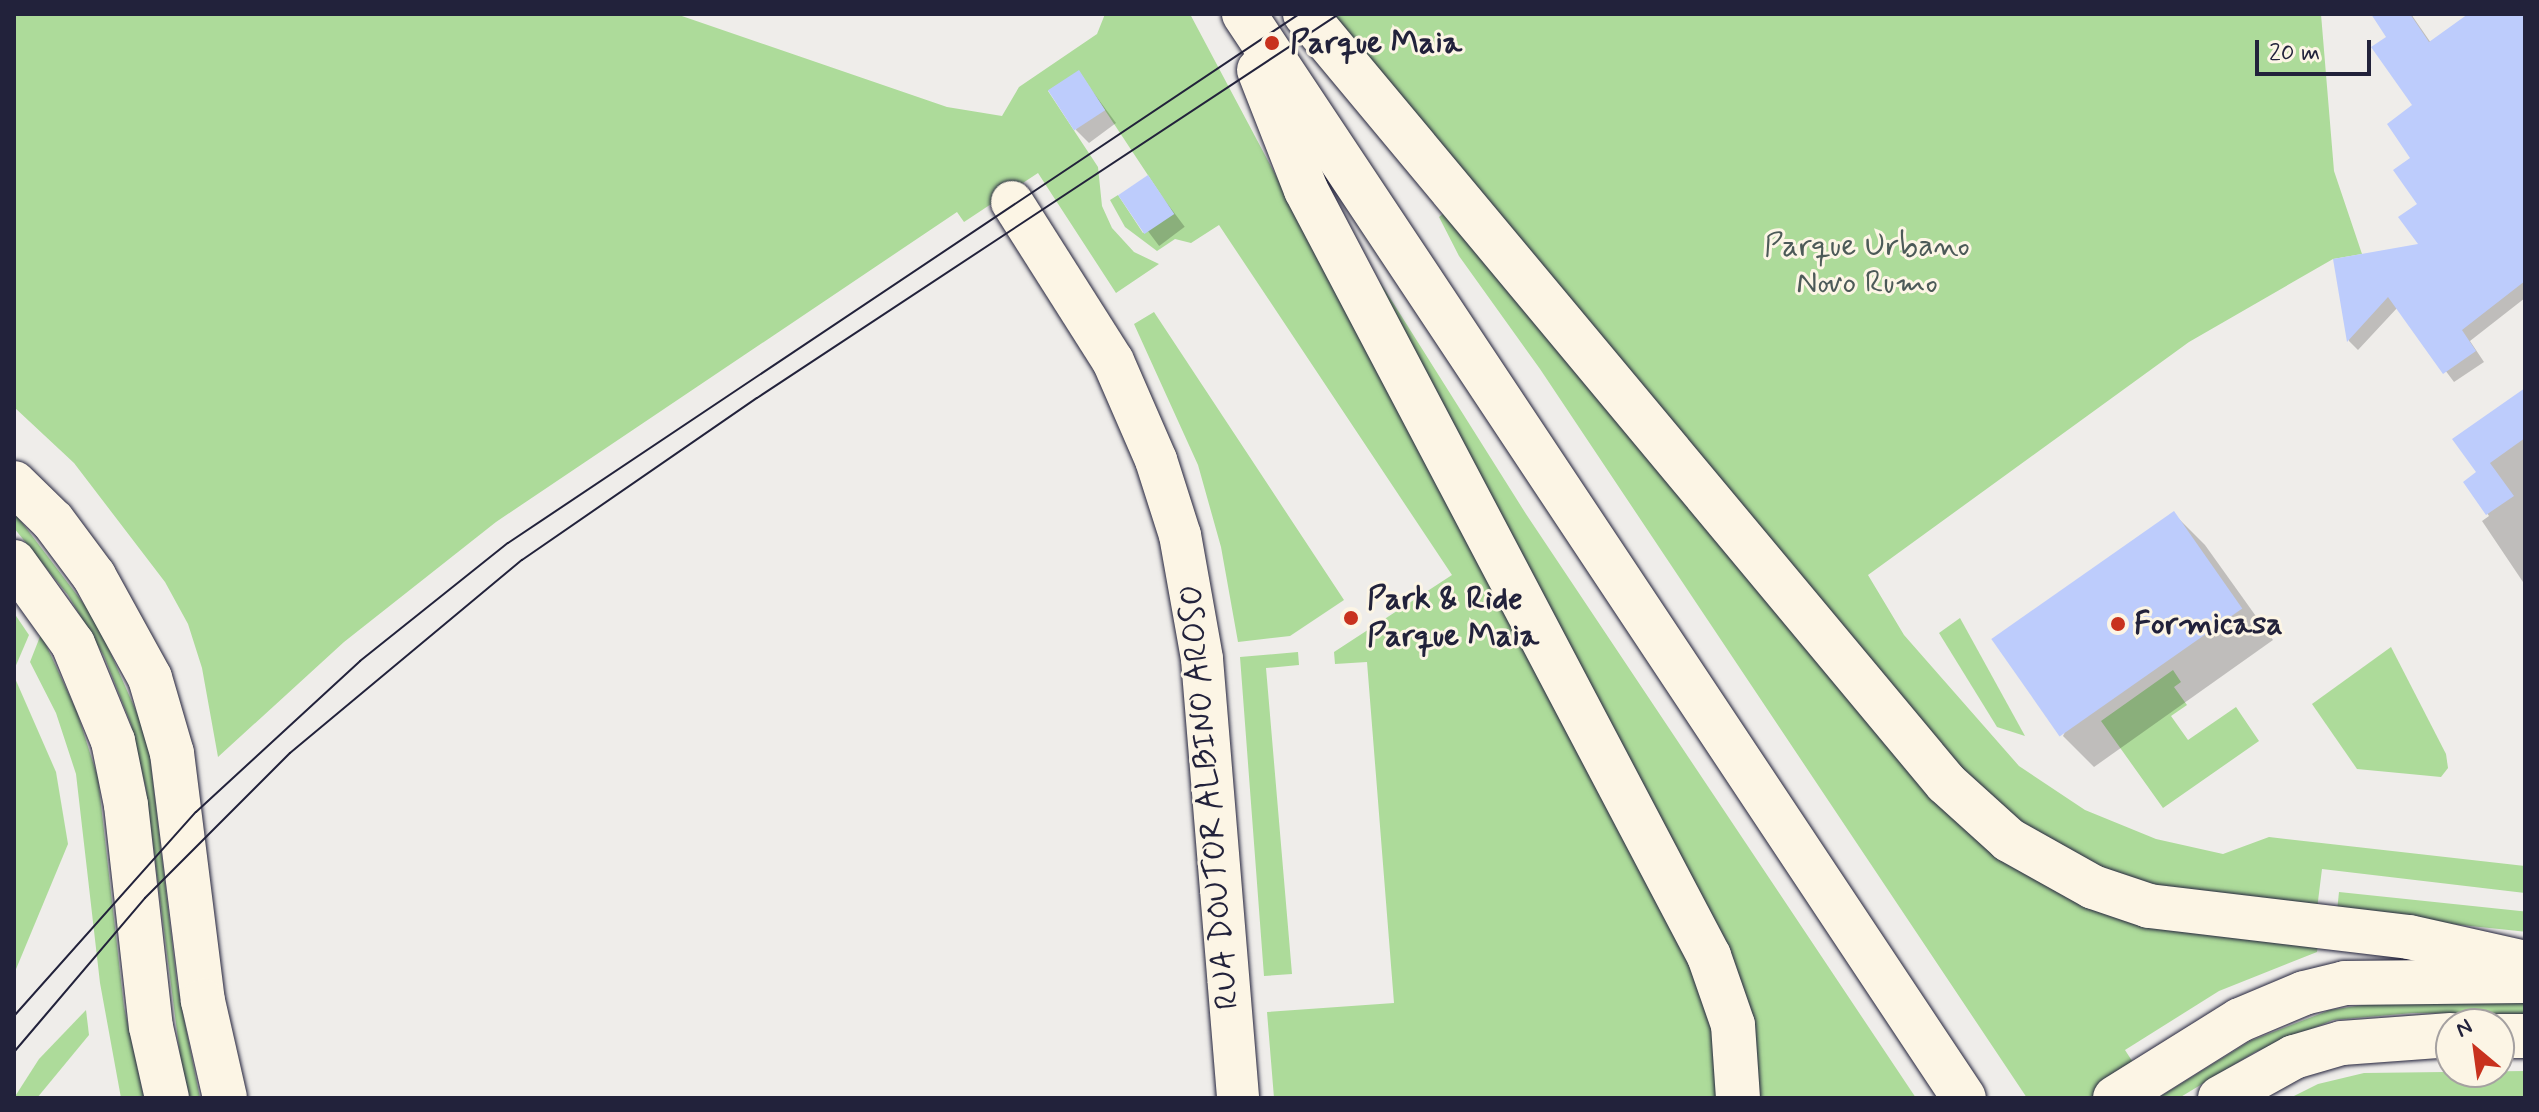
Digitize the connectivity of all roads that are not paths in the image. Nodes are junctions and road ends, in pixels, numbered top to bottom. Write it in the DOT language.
graph roads {
  1 [pos="1237,14"];
  2 [pos="1244,14"];
  3 [pos="1270,14"];
  4 [pos="1305,14"];
  5 [pos="1012,202"];
  6 [pos="14,483"];
  7 [pos="14,562"];
  8 [pos="2525,963"];
  9 [pos="2525,981"];
  10 [pos="2435,1036"];
  11 [pos="2129,1089"];
  12 [pos="167,1098"];
  13 [pos="225,1098"];
  14 [pos="1238,1098"];
  15 [pos="1738,1098"];
  16 [pos="1964,1098"];
  17 [pos="1990,1098"];
  18 [pos="2220,1098"];
  1 -- 15 [label="main road"];
  2 -- 16 [label="main road"];
  3 -- 17 [label="main road"];
  4 -- 8 [label="main road"];
  5 -- 14 [label="street, RUA DOUTOR ALBINO AROSO"];
  6 -- 13 [label="main road"];
  7 -- 12 [label="main road"];
  9 -- 11 [label="main road"];
  10 -- 18 [label="main road"];
}
